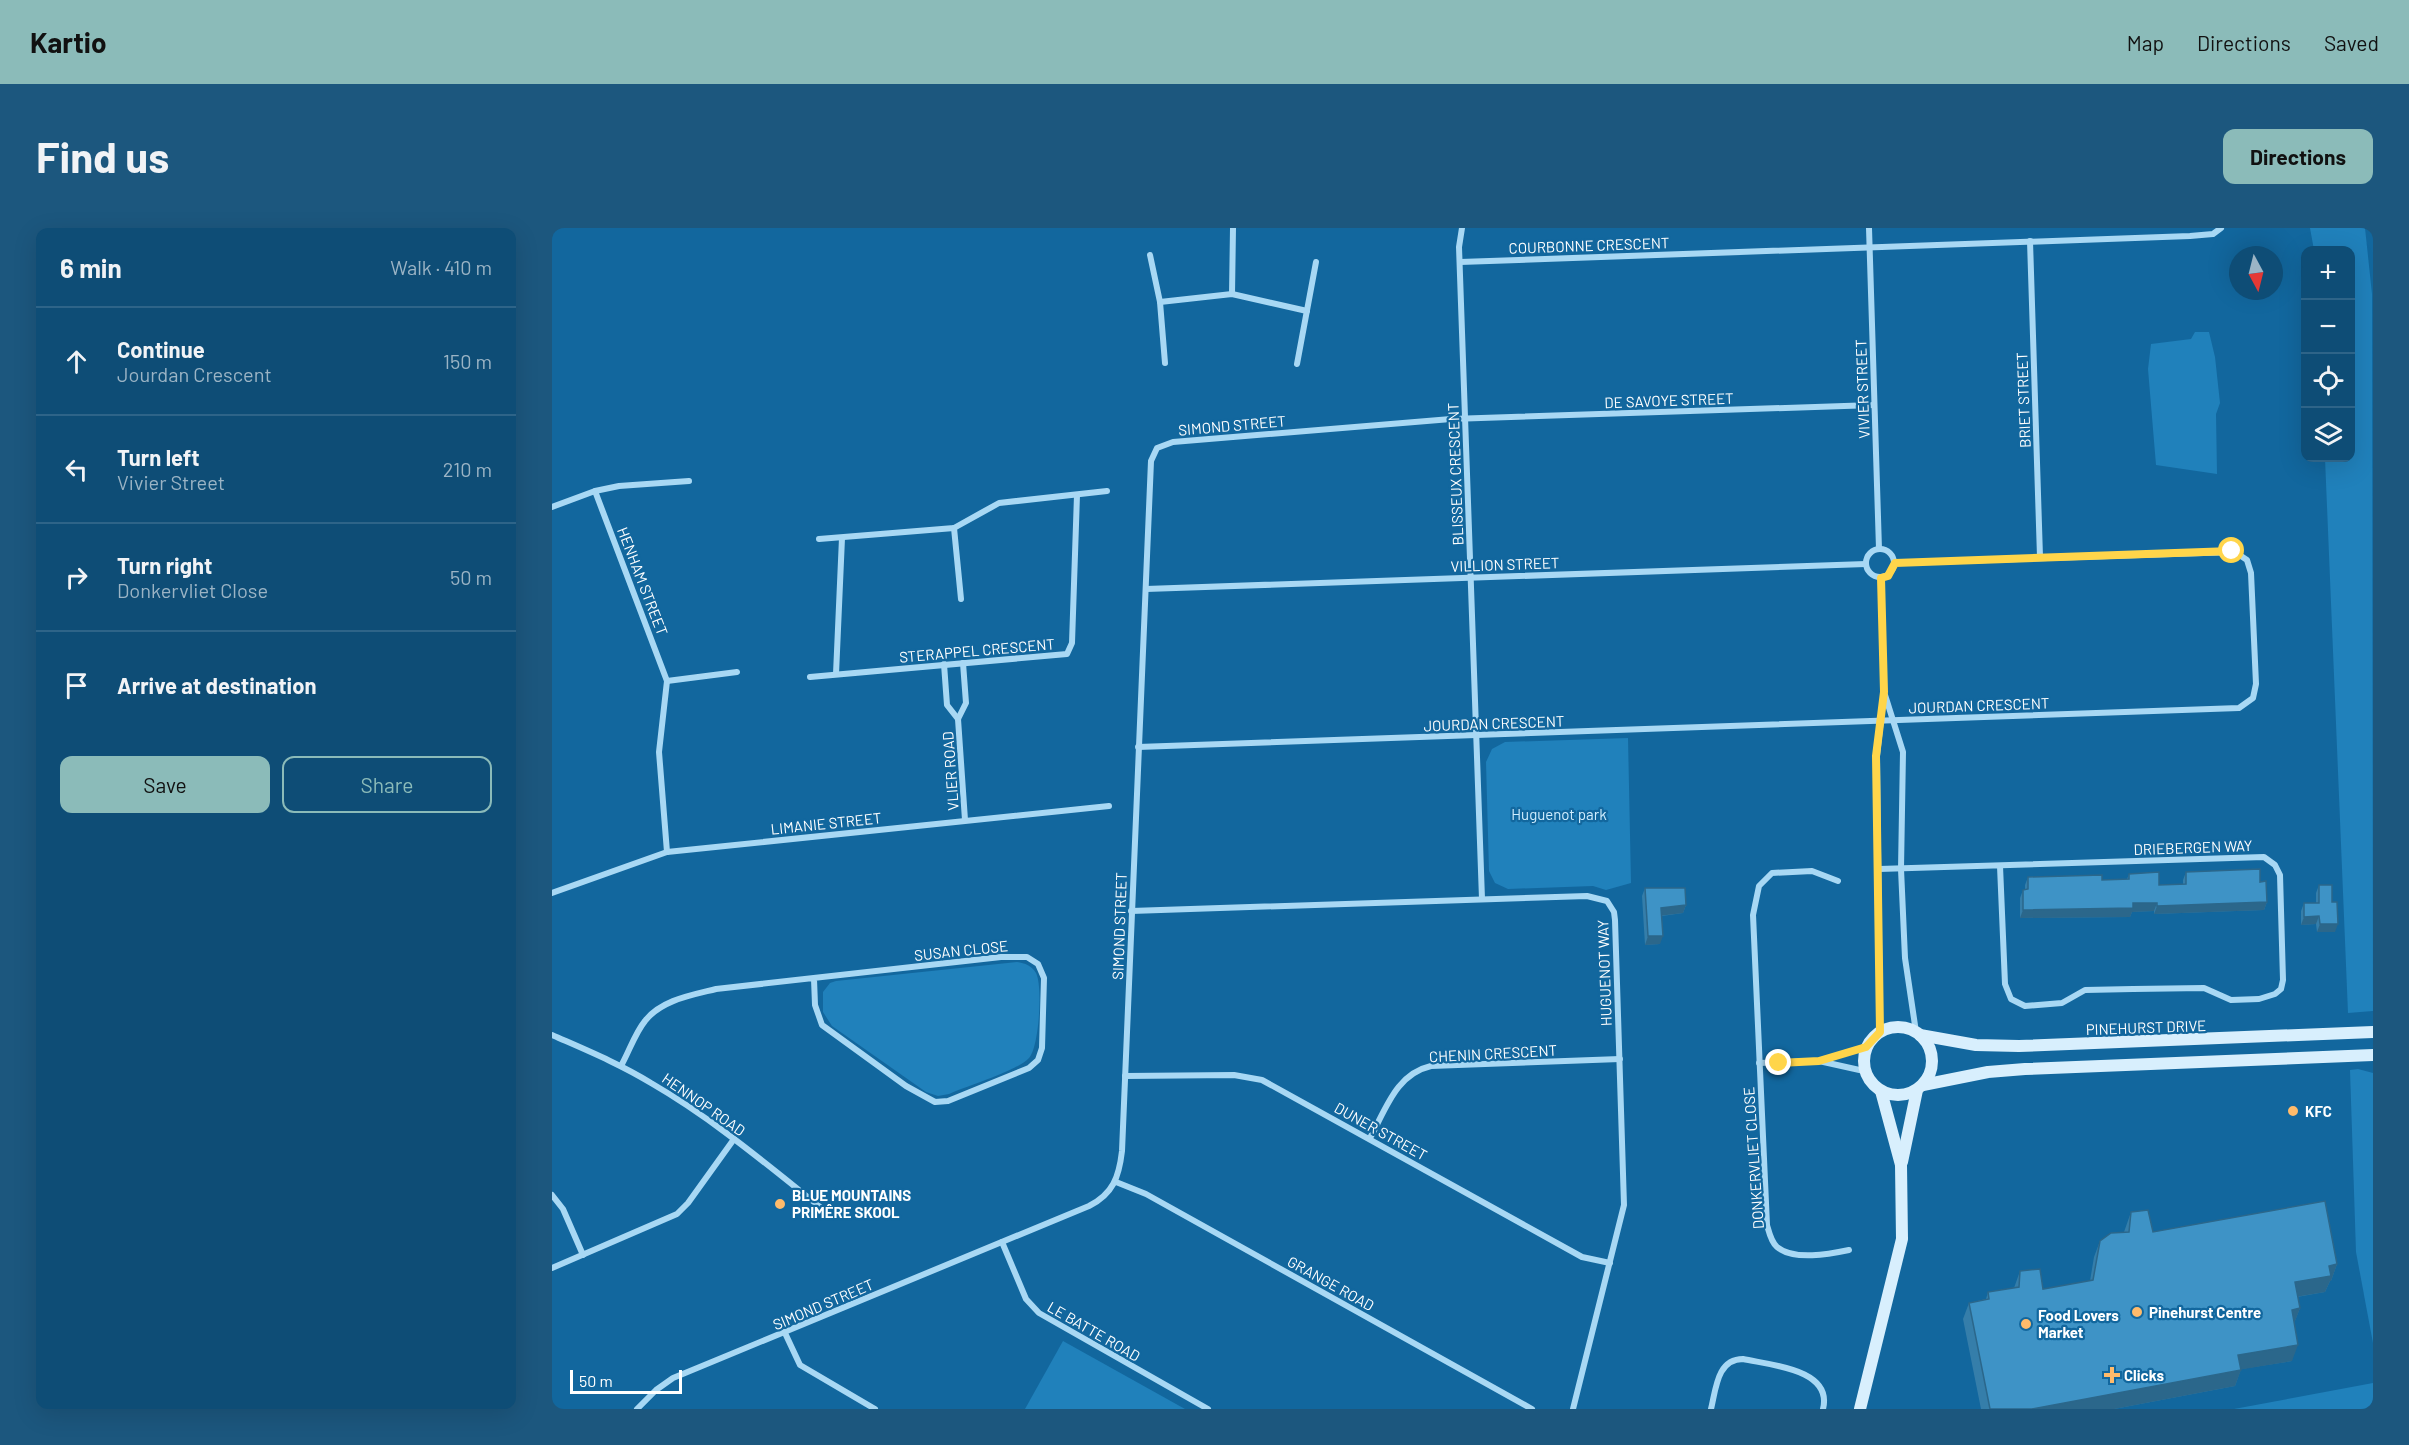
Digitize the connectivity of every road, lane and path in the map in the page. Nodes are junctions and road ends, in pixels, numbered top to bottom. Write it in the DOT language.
graph roads {
  1 [pos="1233,228"];
  2 [pos="1462,228"];
  3 [pos="1869,228"];
  4 [pos="2221,228"];
  5 [pos="2030,241"];
  6 [pos="1869,247"];
  7 [pos="1150,255"];
  8 [pos="1316,262"];
  9 [pos="1460,262"];
  10 [pos="1232,294"];
  11 [pos="1160,303"];
  12 [pos="1307,311"];
  13 [pos="1165,363"];
  14 [pos="1297,364"];
  15 [pos="1874,405"];
  16 [pos="1465,419"];
  17 [pos="689,481"];
  18 [pos="595,491"];
  19 [pos="1107,491"];
  20 [pos="1077,495"];
  21 [pos="552,507"];
  22 [pos="954,528"];
  23 [pos="842,537"];
  24 [pos="819,539"];
  25 [pos="1879,549"];
  26 [pos="2040,557"];
  27 [pos="1895,563"];
  28 [pos="1866,564"];
  29 [pos="1471,577"];
  30 [pos="1881,578"];
  31 [pos="1146,589"];
  32 [pos="961,599"];
  33 [pos="963,663"];
  34 [pos="944,664"];
  35 [pos="736,672"];
  36 [pos="836,674"];
  37 [pos="810,677"];
  38 [pos="668,681"];
  39 [pos="1884,692"];
  40 [pos="958,719"];
  41 [pos="1894,720"];
  42 [pos="1880,721"];
  43 [pos="1476,735"];
  44 [pos="1138,747"];
  45 [pos="1109,806"];
  46 [pos="965,820"];
  47 [pos="667,852"];
  48 [pos="2000,866"];
  49 [pos="1901,868"];
  50 [pos="1879,869"];
  51 [pos="1838,881"];
  52 [pos="552,893"];
  53 [pos="1482,899"];
  54 [pos="1131,911"];
  55 [pos="814,979"];
  56 [pos="1880,1032"];
  57 [pos="2373,1032"];
  58 [pos="1918,1034"];
  59 [pos="552,1035"];
  60 [pos="1866,1047"];
  61 [pos="2373,1055"];
  62 [pos="1620,1059"];
  63 [pos="1819,1061"];
  64 [pos="1759,1064"];
  65 [pos="621,1066"];
  66 [pos="1864,1071"];
  67 [pos="1125,1076"];
  68 [pos="1920,1088"];
  69 [pos="1881,1091"];
  70 [pos="1370,1138"];
  71 [pos="734,1139"];
  72 [pos="1901,1165"];
  73 [pos="1116,1182"];
  74 [pos="552,1195"];
  75 [pos="829,1214"];
  76 [pos="1002,1242"];
  77 [pos="1849,1250"];
  78 [pos="583,1255"];
  79 [pos="1610,1263"];
  80 [pos="552,1268"];
  81 [pos="785,1333"];
  82 [pos="862,1406"];
  83 [pos="637,1409"];
  84 [pos="875,1409"];
  85 [pos="1208,1409"];
  86 [pos="1532,1409"];
  87 [pos="1573,1409"];
  88 [pos="1711,1409"];
  89 [pos="1823,1409"];
  90 [pos="1860,1409"];
  1 -- 10 [label="street"];
  2 -- 9 [label="street, BLISSEUX CRESCENT"];
  3 -- 6 [label="street, VIVIER STREET"];
  4 -- 5 [label="street, COURBONNE CRESCENT"];
  5 -- 6 [label="street, COURBONNE CRESCENT"];
  5 -- 26 [label="street, BRIET STREET"];
  6 -- 9 [label="street, COURBONNE CRESCENT"];
  6 -- 15 [label="street, VIVIER STREET"];
  7 -- 11 [label="street"];
  8 -- 12 [label="street"];
  9 -- 16 [label="street, BLISSEUX CRESCENT"];
  10 -- 11 [label="street"];
  10 -- 12 [label="street"];
  11 -- 13 [label="street"];
  12 -- 14 [label="street"];
  15 -- 16 [label="street, DE SAVOYE STREET"];
  15 -- 25 [label="street, VIVIER STREET"];
  16 -- 29 [label="street, BLISSEUX CRESCENT"];
  16 -- 31 [label="street, SIMOND STREET"];
  17 -- 18 [label="street"];
  18 -- 21 [label="street"];
  18 -- 38 [label="street, HENHAM STREET"];
  19 -- 20 [label="street"];
  20 -- 22 [label="street"];
  20 -- 33 [label="street, STERAPPEL CRESCENT"];
  22 -- 23 [label="street"];
  22 -- 32 [label="street"];
  23 -- 24 [label="street"];
  23 -- 36 [label="street"];
  25 -- 27 [label="street"];
  25 -- 28 [label="street"];
  26 -- 27 [label="street, JOURDAN CRESCENT"];
  26 -- 41 [label="street, JOURDAN CRESCENT"];
  27 -- 30 [label="street"];
  28 -- 29 [label="street, VILLION STREET"];
  28 -- 30 [label="street"];
  29 -- 31 [label="street, VILLION STREET"];
  29 -- 43 [label="street, BLISSEUX CRESCENT"];
  30 -- 39 [label="street"];
  31 -- 44 [label="street, SIMOND STREET"];
  33 -- 34 [label="street, STERAPPEL CRESCENT"];
  33 -- 40 [label="street, VLIER ROAD"];
  34 -- 36 [label="street, STERAPPEL CRESCENT"];
  34 -- 40 [label="street, VLIER ROAD"];
  35 -- 38 [label="street"];
  36 -- 37 [label="street, STERAPPEL CRESCENT"];
  38 -- 47 [label="street, HENHAM STREET"];
  39 -- 41 [label="street"];
  39 -- 42 [label="street"];
  40 -- 46 [label="street, VLIER ROAD"];
  41 -- 42 [label="street, JOURDAN CRESCENT"];
  41 -- 49 [label="street"];
  42 -- 43 [label="street, JOURDAN CRESCENT"];
  42 -- 50 [label="street"];
  43 -- 44 [label="street, JOURDAN CRESCENT"];
  43 -- 53 [label="street, BLISSEUX CRESCENT"];
  44 -- 54 [label="street, SIMOND STREET"];
  45 -- 46 [label="street, LIMANIE STREET"];
  46 -- 47 [label="street, LIMANIE STREET"];
  47 -- 52 [label="street, LIMANIE STREET"];
  48 -- 48 [label="street, DRIEBERGEN WAY"];
  48 -- 49 [label="street, DRIEBERGEN WAY"];
  49 -- 50 [label="street, DRIEBERGEN WAY"];
  49 -- 58 [label="street"];
  50 -- 56 [label="street"];
  51 -- 64 [label="street, DONKERVLIET CLOSE"];
  53 -- 54 [label="street, HUGUENOT WAY"];
  53 -- 62 [label="street, HUGUENOT WAY"];
  54 -- 67 [label="street, SIMOND STREET"];
  55 -- 55 [label="street, SUSAN CLOSE"];
  55 -- 65 [label="street, SUSAN CLOSE"];
  56 -- 58 [label="street"];
  56 -- 60 [label="street"];
  57 -- 58 [label="street, PINEHURST DRIVE"];
  58 -- 68 [label="street"];
  59 -- 65 [label="street, HENNOP ROAD"];
  60 -- 63 [label="street"];
  60 -- 66 [label="street"];
  61 -- 68 [label="street"];
  62 -- 70 [label="street, CHENIN CRESCENT"];
  62 -- 79 [label="street, HUGUENOT WAY"];
  63 -- 64 [label="street"];
  63 -- 66 [label="street"];
  64 -- 77 [label="street, DONKERVLIET CLOSE"];
  65 -- 71 [label="street, HENNOP ROAD"];
  66 -- 69 [label="street"];
  67 -- 70 [label="street, DUNER STREET"];
  67 -- 73 [label="street, SIMOND STREET"];
  68 -- 69 [label="street"];
  68 -- 72 [label="street"];
  69 -- 72 [label="street"];
  70 -- 79 [label="street, DUNER STREET"];
  71 -- 75 [label="street, HENNOP ROAD"];
  71 -- 78 [label="street"];
  72 -- 90 [label="street"];
  73 -- 76 [label="street, SIMOND STREET"];
  73 -- 86 [label="street, GRANGE ROAD"];
  74 -- 78 [label="street"];
  76 -- 81 [label="street, SIMOND STREET"];
  76 -- 85 [label="street, LE BATTE ROAD"];
  78 -- 80 [label="street"];
  79 -- 87 [label="street, HUGUENOT WAY"];
  81 -- 82 [label="street"];
  81 -- 83 [label="street, SIMOND STREET"];
  82 -- 84 [label="street"];
  88 -- 89 [label="street"];
}
